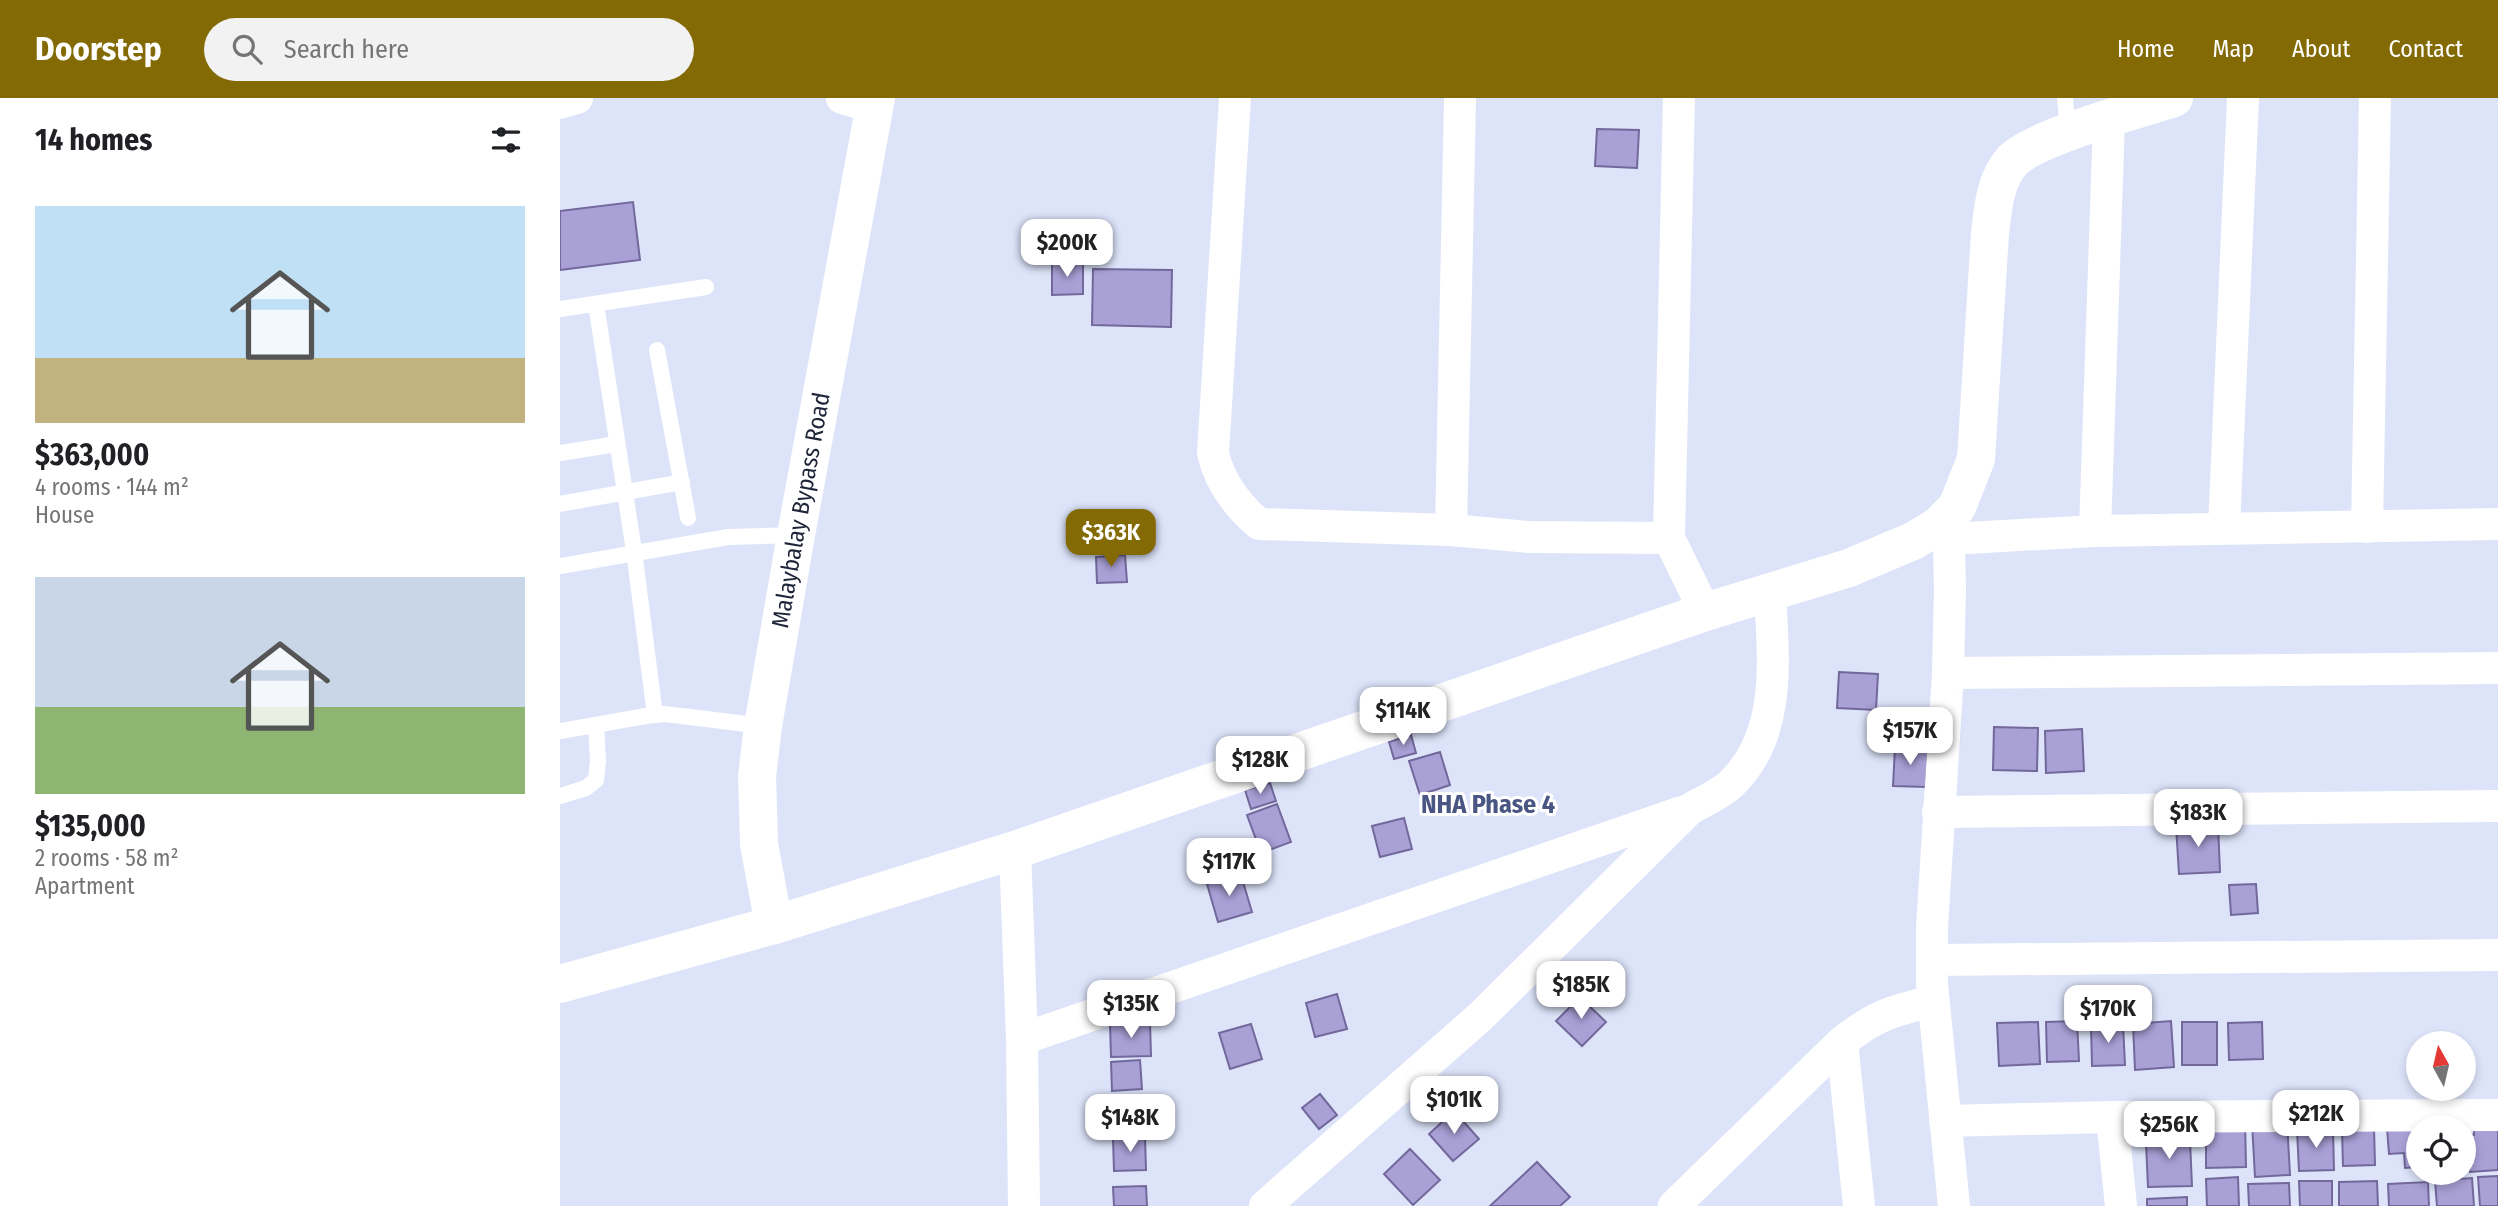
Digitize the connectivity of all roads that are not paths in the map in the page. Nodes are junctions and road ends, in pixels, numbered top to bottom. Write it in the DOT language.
graph roads {
  1 [pos="577,98"];
  2 [pos="1235,98"];
  3 [pos="1460,98"];
  4 [pos="1679,98"];
  5 [pos="2174,98"];
  6 [pos="2243,98"];
  7 [pos="2375,98"];
  8 [pos="864,102"];
  9 [pos="560,103"];
  10 [pos="2066,116"];
  11 [pos="2109,120"];
  12 [pos="706,287"];
  13 [pos="596,304"];
  14 [pos="560,309"];
  15 [pos="657,350"];
  16 [pos="617,444"];
  17 [pos="560,453"];
  18 [pos="682,482"];
  19 [pos="625,494"];
  20 [pos="560,504"];
  21 [pos="688,518"];
  22 [pos="2498,524"];
  23 [pos="2367,527"];
  24 [pos="2224,528"];
  25 [pos="1451,530"];
  26 [pos="2095,531"];
  27 [pos="1943,533"];
  28 [pos="796,535"];
  29 [pos="1669,538"];
  30 [pos="634,551"];
  31 [pos="560,566"];
  32 [pos="1770,592"];
  33 [pos="1705,612"];
  34 [pos="2498,668"];
  35 [pos="1948,673"];
  36 [pos="655,715"];
  37 [pos="596,725"];
  38 [pos="763,726"];
  39 [pos="560,732"];
  40 [pos="560,796"];
  41 [pos="2498,806"];
  42 [pos="1690,809"];
  43 [pos="1938,812"];
  44 [pos="1015,850"];
  45 [pos="774,925"];
  46 [pos="2498,955"];
  47 [pos="1934,960"];
  48 [pos="560,985"];
  49 [pos="1933,1001"];
  50 [pos="1022,1039"];
  51 [pos="1842,1041"];
  52 [pos="2498,1115"];
  53 [pos="2112,1117"];
  54 [pos="1945,1121"];
  55 [pos="1024,1206"];
  56 [pos="1265,1206"];
  57 [pos="1674,1206"];
  58 [pos="1859,1206"];
  59 [pos="1954,1206"];
  60 [pos="2121,1206"];
  1 -- 9 [label="street"];
  2 -- 25 [label="street"];
  3 -- 25 [label="street"];
  4 -- 29 [label="street"];
  5 -- 11 [label="main road"];
  6 -- 24 [label="street"];
  7 -- 23 [label="street"];
  8 -- 28 [label="main road, Malaybalay Bypass Road"];
  10 -- 11 [label="main road"];
  10 -- 27 [label="main road"];
  11 -- 26 [label="street"];
  12 -- 13 [label="lane"];
  13 -- 14 [label="lane"];
  13 -- 16 [label="lane"];
  15 -- 18 [label="lane"];
  16 -- 17 [label="lane"];
  16 -- 19 [label="lane"];
  18 -- 19 [label="lane"];
  18 -- 21 [label="lane"];
  19 -- 20 [label="lane"];
  19 -- 30 [label="lane"];
  22 -- 23 [label="street"];
  23 -- 24 [label="street"];
  24 -- 26 [label="street"];
  25 -- 29 [label="street"];
  26 -- 27 [label="street"];
  27 -- 32 [label="main road"];
  27 -- 35 [label="street"];
  28 -- 30 [label="lane"];
  28 -- 38 [label="main road, Malaybalay Bypass Road"];
  29 -- 33 [label="street"];
  30 -- 31 [label="lane"];
  30 -- 36 [label="lane"];
  32 -- 33 [label="main road"];
  32 -- 42 [label="street"];
  33 -- 44 [label="main road"];
  34 -- 35 [label="street"];
  35 -- 43 [label="street"];
  36 -- 37 [label="lane"];
  36 -- 38 [label="lane"];
  37 -- 39 [label="lane"];
  37 -- 40 [label="lane"];
  38 -- 45 [label="main road, Malaybalay Bypass Road"];
  41 -- 43 [label="street"];
  42 -- 50 [label="street"];
  42 -- 56 [label="street"];
  43 -- 47 [label="street"];
  44 -- 45 [label="main road"];
  44 -- 50 [label="street"];
  45 -- 48 [label="main road"];
  46 -- 47 [label="street"];
  47 -- 49 [label="street"];
  49 -- 51 [label="street"];
  49 -- 54 [label="street"];
  50 -- 55 [label="street"];
  51 -- 57 [label="street"];
  51 -- 58 [label="street"];
  52 -- 53 [label="street"];
  53 -- 54 [label="street"];
  53 -- 60 [label="street"];
  54 -- 59 [label="street"];
}
